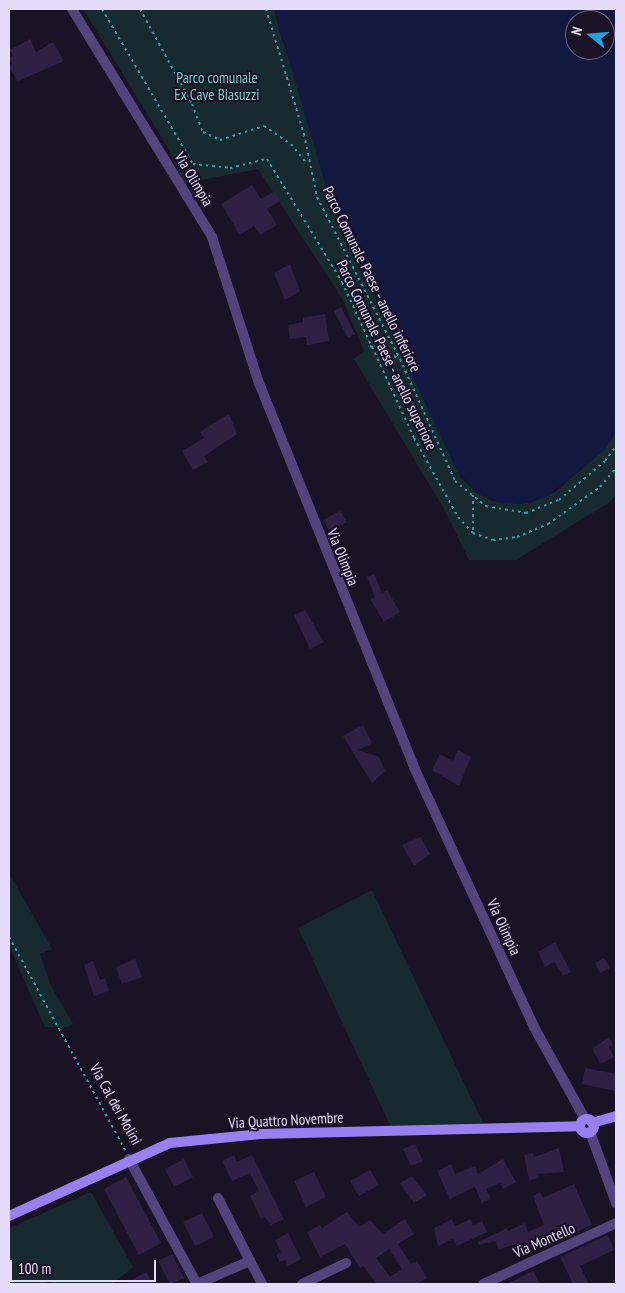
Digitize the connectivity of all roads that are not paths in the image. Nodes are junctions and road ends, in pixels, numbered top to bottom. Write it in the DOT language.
graph roads {
  1 [pos="72,9"];
  2 [pos="616,1116"];
  3 [pos="587,1125"];
  4 [pos="129,1159"];
  5 [pos="218,1198"];
  6 [pos="616,1203"];
  7 [pos="9,1216"];
  8 [pos="616,1223"];
  9 [pos="250,1260"];
  10 [pos="346,1263"];
  11 [pos="197,1284"];
  12 [pos="262,1284"];
  13 [pos="302,1284"];
  14 [pos="483,1284"];
  1 -- 3 [label="street, Via Olimpia"];
  2 -- 3 [label="main road, Via Quattro Novembre"];
  3 -- 4 [label="main road, Via Quattro Novembre"];
  3 -- 6 [label="street, Via Olimpia"];
  4 -- 7 [label="main road, Via Quattro Novembre"];
  4 -- 11 [label="street, Via Cal dei Molini"];
  5 -- 9 [label="street"];
  8 -- 14 [label="street, Via Montello"];
  9 -- 11 [label="street"];
  9 -- 12 [label="street"];
  10 -- 13 [label="street"];
}
